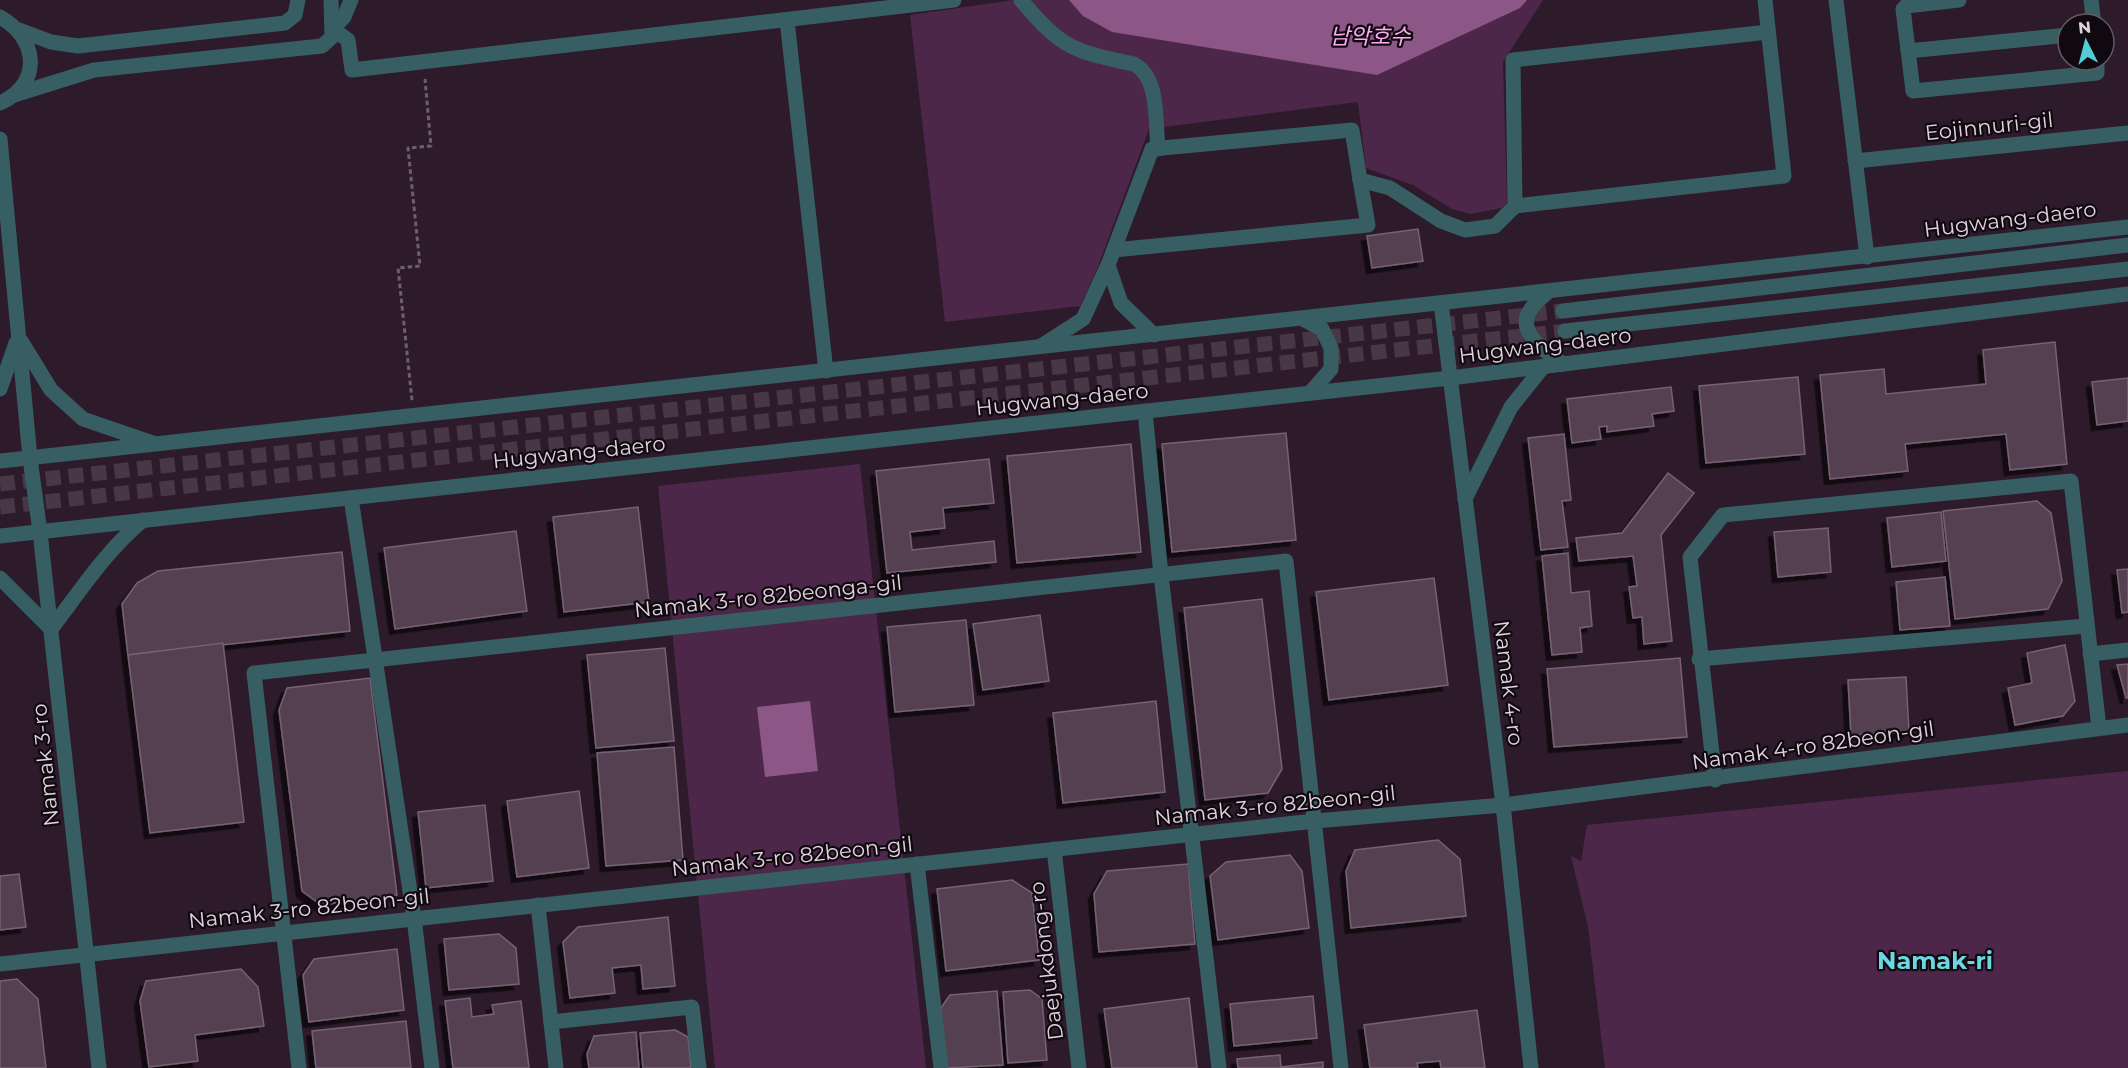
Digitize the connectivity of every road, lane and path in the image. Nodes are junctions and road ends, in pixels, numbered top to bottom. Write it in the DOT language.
graph roads {
  1 [pos="298,0"];
  2 [pos="331,0"];
  3 [pos="351,0"];
  4 [pos="954,0"];
  5 [pos="1021,0"];
  6 [pos="1764,0"];
  7 [pos="1836,0"];
  8 [pos="1959,0"];
  9 [pos="0,17"];
  10 [pos="787,20"];
  11 [pos="333,29"];
  12 [pos="19,30"];
  13 [pos="1768,32"];
  14 [pos="2056,36"];
  15 [pos="1908,51"];
  16 [pos="423,62"];
  17 [pos="2097,72"];
  18 [pos="14,95"];
  19 [pos="0,103"];
  20 [pos="2128,133"];
  21 [pos="0,139"];
  22 [pos="1158,149"];
  23 [pos="1855,160"];
  24 [pos="1360,180"];
  25 [pos="1515,206"];
  26 [pos="2128,227"];
  27 [pos="2128,245"];
  28 [pos="1867,256"];
  29 [pos="1111,258"];
  30 [pos="2128,270"];
  31 [pos="1548,292"];
  32 [pos="2128,294"];
  33 [pos="1441,303"];
  34 [pos="1563,311"];
  35 [pos="1302,318"];
  36 [pos="1565,331"];
  37 [pos="1154,335"];
  38 [pos="18,337"];
  39 [pos="1038,348"];
  40 [pos="1563,364"];
  41 [pos="1543,367"];
  42 [pos="826,371"];
  43 [pos="1450,378"];
  44 [pos="0,389"];
  45 [pos="1310,393"];
  46 [pos="1145,411"];
  47 [pos="413,416"];
  48 [pos="155,444"];
  49 [pos="30,458"];
  50 [pos="0,461"];
  51 [pos="351,498"];
  52 [pos="1465,499"];
  53 [pos="143,520"];
  54 [pos="40,532"];
  55 [pos="0,536"];
  56 [pos="1161,574"];
  57 [pos="0,578"];
  58 [pos="2086,627"];
  59 [pos="51,629"];
  60 [pos="2128,650"];
  61 [pos="2090,654"];
  62 [pos="377,659"];
  63 [pos="1700,659"];
  64 [pos="2128,725"];
  65 [pos="2099,728"];
  66 [pos="1715,780"];
  67 [pos="1503,805"];
  68 [pos="1315,821"];
  69 [pos="1192,834"];
  70 [pos="1054,849"];
  71 [pos="917,864"];
  72 [pos="538,904"];
  73 [pos="414,918"];
  74 [pos="283,932"];
  75 [pos="86,953"];
  76 [pos="0,964"];
  77 [pos="551,1022"];
  78 [pos="99,1068"];
  79 [pos="299,1068"];
  80 [pos="432,1068"];
  81 [pos="556,1068"];
  82 [pos="699,1068"];
  83 [pos="941,1068"];
  84 [pos="1079,1068"];
  85 [pos="1219,1068"];
  86 [pos="1341,1068"];
  87 [pos="1531,1068"];
  1 -- 12 [label="street"];
  2 -- 11 [label="street"];
  3 -- 11 [label="street"];
  4 -- 10 [label="street"];
  5 -- 22 [label="street"];
  6 -- 13 [label="street"];
  7 -- 23 [label="street"];
  8 -- 15 [label="street"];
  9 -- 12 [label="street"];
  10 -- 16 [label="street"];
  10 -- 42 [label="street"];
  11 -- 16 [label="street"];
  11 -- 18 [label="street"];
  12 -- 18 [label="street"];
  13 -- 25 [label="street"];
  13 -- 25 [label="street"];
  14 -- 15 [label="street"];
  15 -- 17 [label="street"];
  16 -- 47 [label="path"];
  18 -- 19 [label="street"];
  20 -- 23 [label="street, Eojinnuri-gil"];
  21 -- 38 [label="street, Namak 3-ro"];
  22 -- 24 [label="street"];
  22 -- 29 [label="street"];
  23 -- 28 [label="street"];
  24 -- 25 [label="street"];
  24 -- 29 [label="street"];
  26 -- 28 [label="street, Hugwang-daero"];
  27 -- 34 [label="street, Hugwang-daero"];
  28 -- 31 [label="street, Hugwang-daero"];
  29 -- 37 [label="street"];
  29 -- 39 [label="street"];
  30 -- 36 [label="street, Hugwang-daero"];
  31 -- 33 [label="street, Hugwang-daero"];
  31 -- 40 [label="street"];
  32 -- 40 [label="street, Hugwang-daero"];
  33 -- 35 [label="street, Hugwang-daero"];
  33 -- 43 [label="street, Namak 4-ro"];
  35 -- 37 [label="street, Hugwang-daero"];
  35 -- 45 [label="street"];
  37 -- 39 [label="street, Hugwang-daero"];
  38 -- 44 [label="street"];
  38 -- 48 [label="street"];
  38 -- 49 [label="street, Namak 3-ro"];
  39 -- 42 [label="street, Hugwang-daero"];
  40 -- 41 [label="street, Hugwang-daero"];
  41 -- 43 [label="street, Hugwang-daero"];
  41 -- 52 [label="street"];
  42 -- 47 [label="street, Hugwang-daero"];
  43 -- 45 [label="street, Hugwang-daero"];
  43 -- 52 [label="street, Namak 4-ro"];
  45 -- 46 [label="street, Hugwang-daero"];
  46 -- 51 [label="street, Hugwang-daero"];
  46 -- 56 [label="street"];
  47 -- 48 [label="street, Hugwang-daero"];
  48 -- 49 [label="street, Hugwang-daero"];
  49 -- 50 [label="street, Hugwang-daero"];
  49 -- 54 [label="street, Namak 3-ro"];
  51 -- 53 [label="street, Hugwang-daero"];
  51 -- 62 [label="street"];
  52 -- 67 [label="street, Namak 4-ro"];
  53 -- 54 [label="street, Hugwang-daero"];
  53 -- 59 [label="street"];
  54 -- 55 [label="street, Hugwang-daero"];
  54 -- 59 [label="street, Namak 3-ro"];
  56 -- 62 [label="street, Namak 3-ro 82beonga-gil"];
  56 -- 68 [label="street, Namak 3-ro 82beonga-gil"];
  56 -- 69 [label="street"];
  57 -- 59 [label="street"];
  58 -- 61 [label="street"];
  58 -- 63 [label="street"];
  58 -- 63 [label="street"];
  59 -- 75 [label="street, Namak 3-ro"];
  60 -- 61 [label="street"];
  61 -- 65 [label="street"];
  62 -- 73 [label="street"];
  62 -- 74 [label="street, Namak 3-ro 82beonga-gil"];
  63 -- 66 [label="street"];
  64 -- 65 [label="street, Namak 4-ro 82beon-gil"];
  65 -- 66 [label="street, Namak 4-ro 82beon-gil"];
  66 -- 67 [label="street, Namak 4-ro 82beon-gil"];
  67 -- 68 [label="street, Namak 3-ro 82beon-gil"];
  67 -- 87 [label="street, Namak 4-ro"];
  68 -- 69 [label="street, Namak 3-ro 82beon-gil"];
  68 -- 86 [label="street"];
  69 -- 70 [label="street, Namak 3-ro 82beon-gil"];
  69 -- 85 [label="street"];
  70 -- 71 [label="street, Namak 3-ro 82beon-gil"];
  70 -- 84 [label="street, Daejukdong-ro"];
  71 -- 72 [label="street, Namak 3-ro 82beon-gil"];
  71 -- 83 [label="street"];
  72 -- 73 [label="street, Namak 3-ro 82beon-gil"];
  72 -- 77 [label="street"];
  73 -- 74 [label="street, Namak 3-ro 82beon-gil"];
  73 -- 80 [label="street"];
  74 -- 75 [label="street, Namak 3-ro 82beon-gil"];
  74 -- 79 [label="street"];
  75 -- 76 [label="street, Namak 3-ro 82beon-gil"];
  75 -- 78 [label="street, Namak 3-ro"];
  77 -- 81 [label="street"];
  77 -- 82 [label="street"];
}
